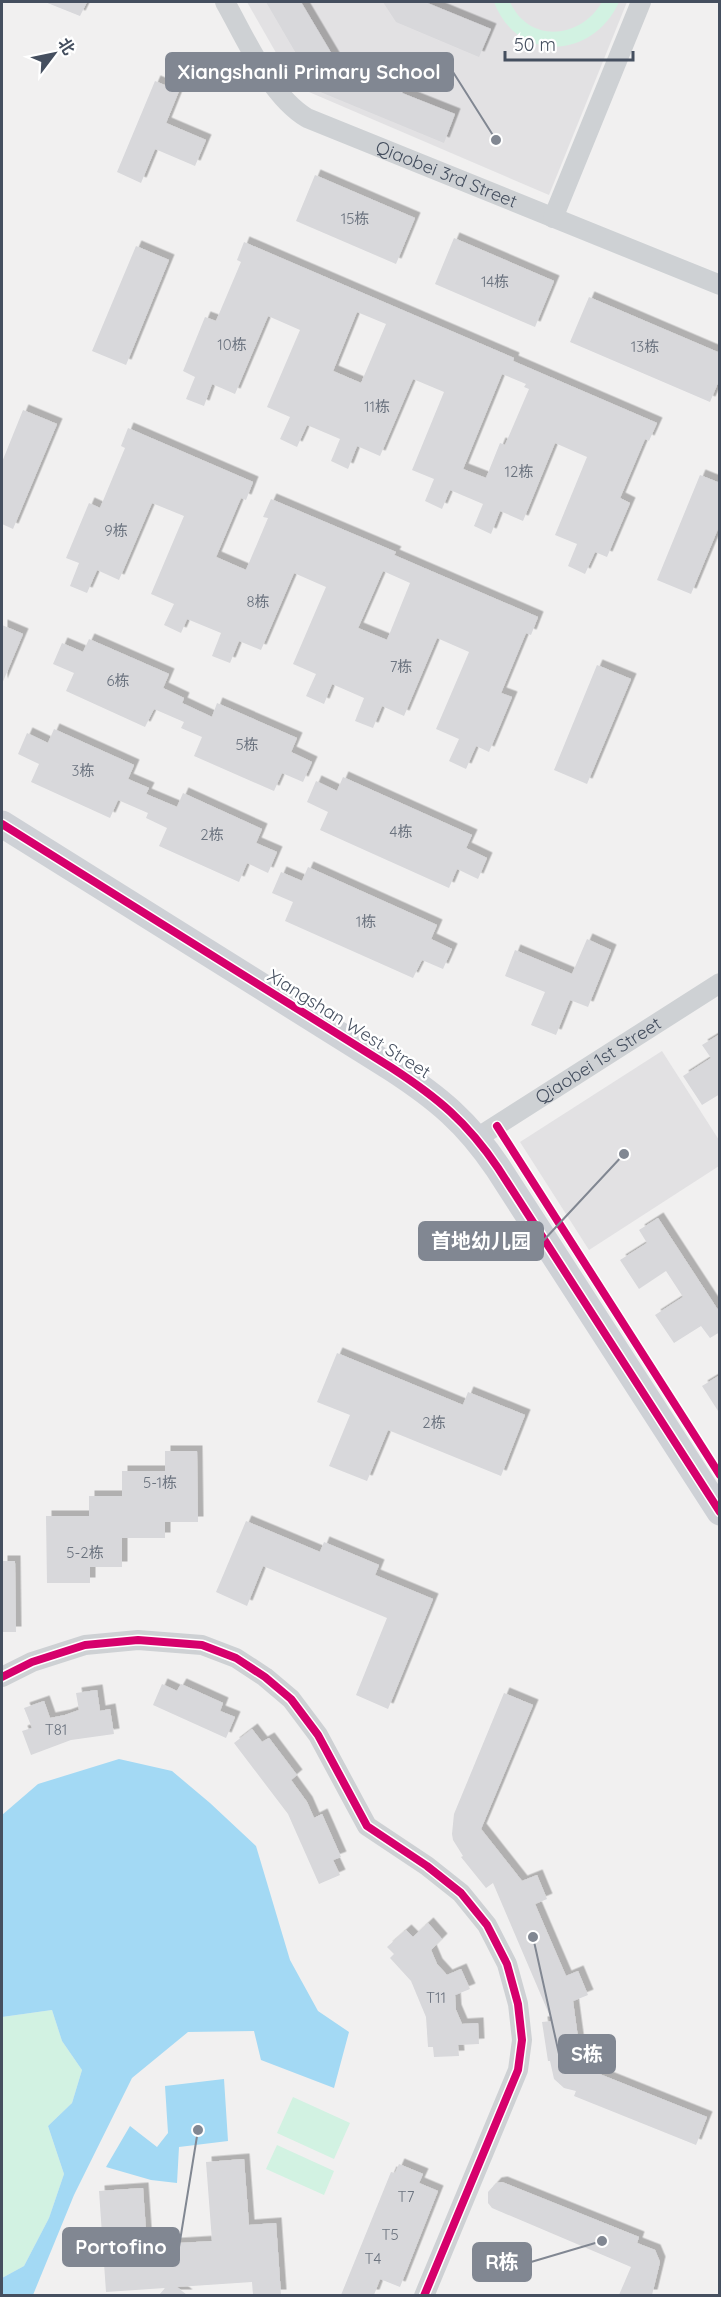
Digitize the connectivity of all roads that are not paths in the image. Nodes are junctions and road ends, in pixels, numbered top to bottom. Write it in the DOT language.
graph roads {
  1 [pos="225,2"];
  2 [pos="641,2"];
  3 [pos="553,218"];
  4 [pos="720,285"];
  5 [pos="2,824"];
  6 [pos="720,983"];
  7 [pos="477,1138"];
  8 [pos="720,1512"];
  9 [pos="2,1677"];
  10 [pos="424,2295"];
  1 -- 3 [label="street, Qiaobei 3rd Street"];
  2 -- 3 [label="street"];
  3 -- 4 [label="street, Qiaobei 3rd Street"];
  5 -- 7 [label="street, Xiangshan West Street"];
  6 -- 7 [label="street, Qiaobei 1st Street"];
  7 -- 8 [label="street, Xiangshan West Street"];
  9 -- 10 [label="street"];
}
